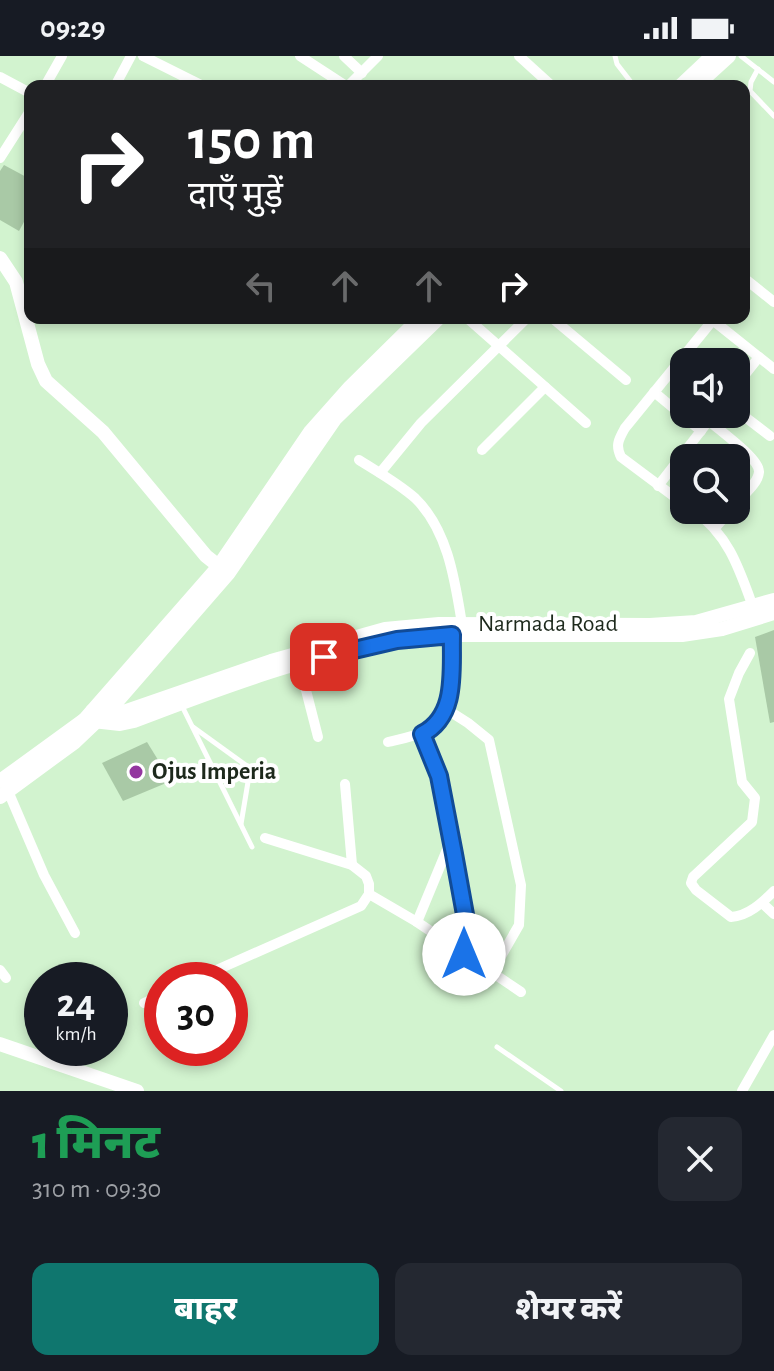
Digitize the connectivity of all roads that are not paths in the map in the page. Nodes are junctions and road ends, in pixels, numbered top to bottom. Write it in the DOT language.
graph roads {
  1 [pos="62,56"];
  2 [pos="143,56"];
  3 [pos="300,56"];
  4 [pos="344,56"];
  5 [pos="378,56"];
  6 [pos="519,56"];
  7 [pos="615,56"];
  8 [pos="712,56"];
  9 [pos="729,56"];
  10 [pos="741,56"];
  11 [pos="129,57"];
  12 [pos="758,69"];
  13 [pos="0,77"];
  14 [pos="48,80"];
  15 [pos="118,80"];
  16 [pos="191,80"];
  17 [pos="351,80"];
  18 [pos="354,80"];
  19 [pos="357,80"];
  20 [pos="545,80"];
  21 [pos="629,80"];
  22 [pos="686,80"];
  23 [pos="703,80"];
  24 [pos="774,82"];
  25 [pos="24,90"];
  26 [pos="774,116"];
  27 [pos="24,120"];
  28 [pos="1,156"];
  29 [pos="0,258"];
  30 [pos="750,283"];
  31 [pos="774,302"];
  32 [pos="24,312"];
  33 [pos="27,324"];
  34 [pos="414,324"];
  35 [pos="433,324"];
  36 [pos="474,324"];
  37 [pos="521,324"];
  38 [pos="559,324"];
  39 [pos="707,324"];
  40 [pos="717,324"];
  41 [pos="499,347"];
  42 [pos="759,357"];
  43 [pos="750,368"];
  44 [pos="774,369"];
  45 [pos="626,380"];
  46 [pos="545,387"];
  47 [pos="654,392"];
  48 [pos="750,421"];
  49 [pos="586,423"];
  50 [pos="703,428"];
  51 [pos="721,428"];
  52 [pos="701,431"];
  53 [pos="770,436"];
  54 [pos="737,444"];
  55 [pos="482,450"];
  56 [pos="750,457"];
  57 [pos="359,460"];
  58 [pos="380,473"];
  59 [pos="658,486"];
  60 [pos="750,486"];
  61 [pos="670,494"];
  62 [pos="710,524"];
  63 [pos="719,524"];
  64 [pos="715,528"];
  65 [pos="223,571"];
  66 [pos="774,600"];
  67 [pos="753,607"];
  68 [pos="774,613"];
  69 [pos="457,630"];
  70 [pos="750,653"];
  71 [pos="299,663"];
  72 [pos="143,672"];
  73 [pos="161,699"];
  74 [pos="180,703"];
  75 [pos="446,709"];
  76 [pos="94,717"];
  77 [pos="192,727"];
  78 [pos="422,734"];
  79 [pos="318,737"];
  80 [pos="388,742"];
  81 [pos="345,784"];
  82 [pos="3,789"];
  83 [pos="241,825"];
  84 [pos="265,838"];
  85 [pos="451,838"];
  86 [pos="252,847"];
  87 [pos="352,865"];
  88 [pos="774,891"];
  89 [pos="369,894"];
  90 [pos="762,903"];
  91 [pos="774,914"];
  92 [pos="417,922"];
  93 [pos="75,933"];
  94 [pos="464,954"];
  95 [pos="235,962"];
  96 [pos="492,972"];
  97 [pos="521,992"];
  98 [pos="774,1035"];
  99 [pos="0,1044"];
  100 [pos="497,1047"];
  101 [pos="137,1091"];
  102 [pos="561,1091"];
  103 [pos="742,1091"];
  1 -- 14 [label="street"];
  2 -- 16 [label="street"];
  3 -- 17 [label="street"];
  4 -- 18 [label="street"];
  5 -- 19 [label="street"];
  6 -- 20 [label="street"];
  7 -- 21 [label="lane"];
  8 -- 22 [label="street"];
  9 -- 23 [label="street"];
  10 -- 12 [label="lane"];
  11 -- 15 [label="street"];
  12 -- 24 [label="lane"];
  12 -- 26 [label="lane"];
  13 -- 25 [label="street"];
  27 -- 28 [label="street"];
  29 -- 32 [label="street"];
  30 -- 31 [label="street"];
  33 -- 65 [label="street"];
  34 -- 65 [label="street"];
  35 -- 65 [label="street"];
  36 -- 41 [label="street"];
  37 -- 41 [label="street"];
  38 -- 45 [label="street"];
  39 -- 47 [label="street"];
  40 -- 42 [label="street"];
  41 -- 46 [label="street"];
  41 -- 58 [label="street"];
  42 -- 43 [label="street"];
  42 -- 44 [label="street"];
  46 -- 49 [label="street"];
  46 -- 55 [label="street"];
  47 -- 52 [label="street"];
  47 -- 59 [label="street"];
  48 -- 53 [label="street"];
  50 -- 52 [label="street"];
  51 -- 54 [label="street"];
  52 -- 59 [label="street"];
  56 -- 60 [label="street"];
  57 -- 58 [label="street"];
  58 -- 69 [label="street"];
  59 -- 61 [label="street"];
  62 -- 64 [label="street"];
  63 -- 64 [label="street"];
  64 -- 67 [label="street"];
  65 -- 72 [label="street"];
  65 -- 76 [label="street"];
  66 -- 67 [label="street, Narmada Road"];
  67 -- 69 [label="street, Narmada Road"];
  68 -- 69 [label="street"];
  69 -- 71 [label="street"];
  69 -- 73 [label="street, Narmada Road"];
  69 -- 75 [label="street"];
  70 -- 90 [label="street"];
  71 -- 74 [label="street"];
  71 -- 79 [label="street"];
  72 -- 73 [label="street"];
  72 -- 76 [label="street"];
  73 -- 76 [label="street, Narmada Road"];
  74 -- 76 [label="street"];
  74 -- 77 [label="lane"];
  75 -- 78 [label="street"];
  75 -- 96 [label="street"];
  76 -- 82 [label="street"];
  77 -- 83 [label="lane"];
  77 -- 83 [label="lane"];
  78 -- 80 [label="street"];
  78 -- 85 [label="street"];
  81 -- 87 [label="street"];
  82 -- 93 [label="street"];
  83 -- 86 [label="lane"];
  84 -- 87 [label="street"];
  85 -- 92 [label="street"];
  85 -- 94 [label="street"];
  87 -- 89 [label="street"];
  88 -- 90 [label="street"];
  89 -- 92 [label="street"];
  89 -- 95 [label="street"];
  90 -- 91 [label="street"];
  92 -- 94 [label="street"];
  94 -- 96 [label="street"];
  96 -- 97 [label="street"];
  98 -- 103 [label="street"];
  99 -- 101 [label="street"];
  100 -- 102 [label="lane"];
}
